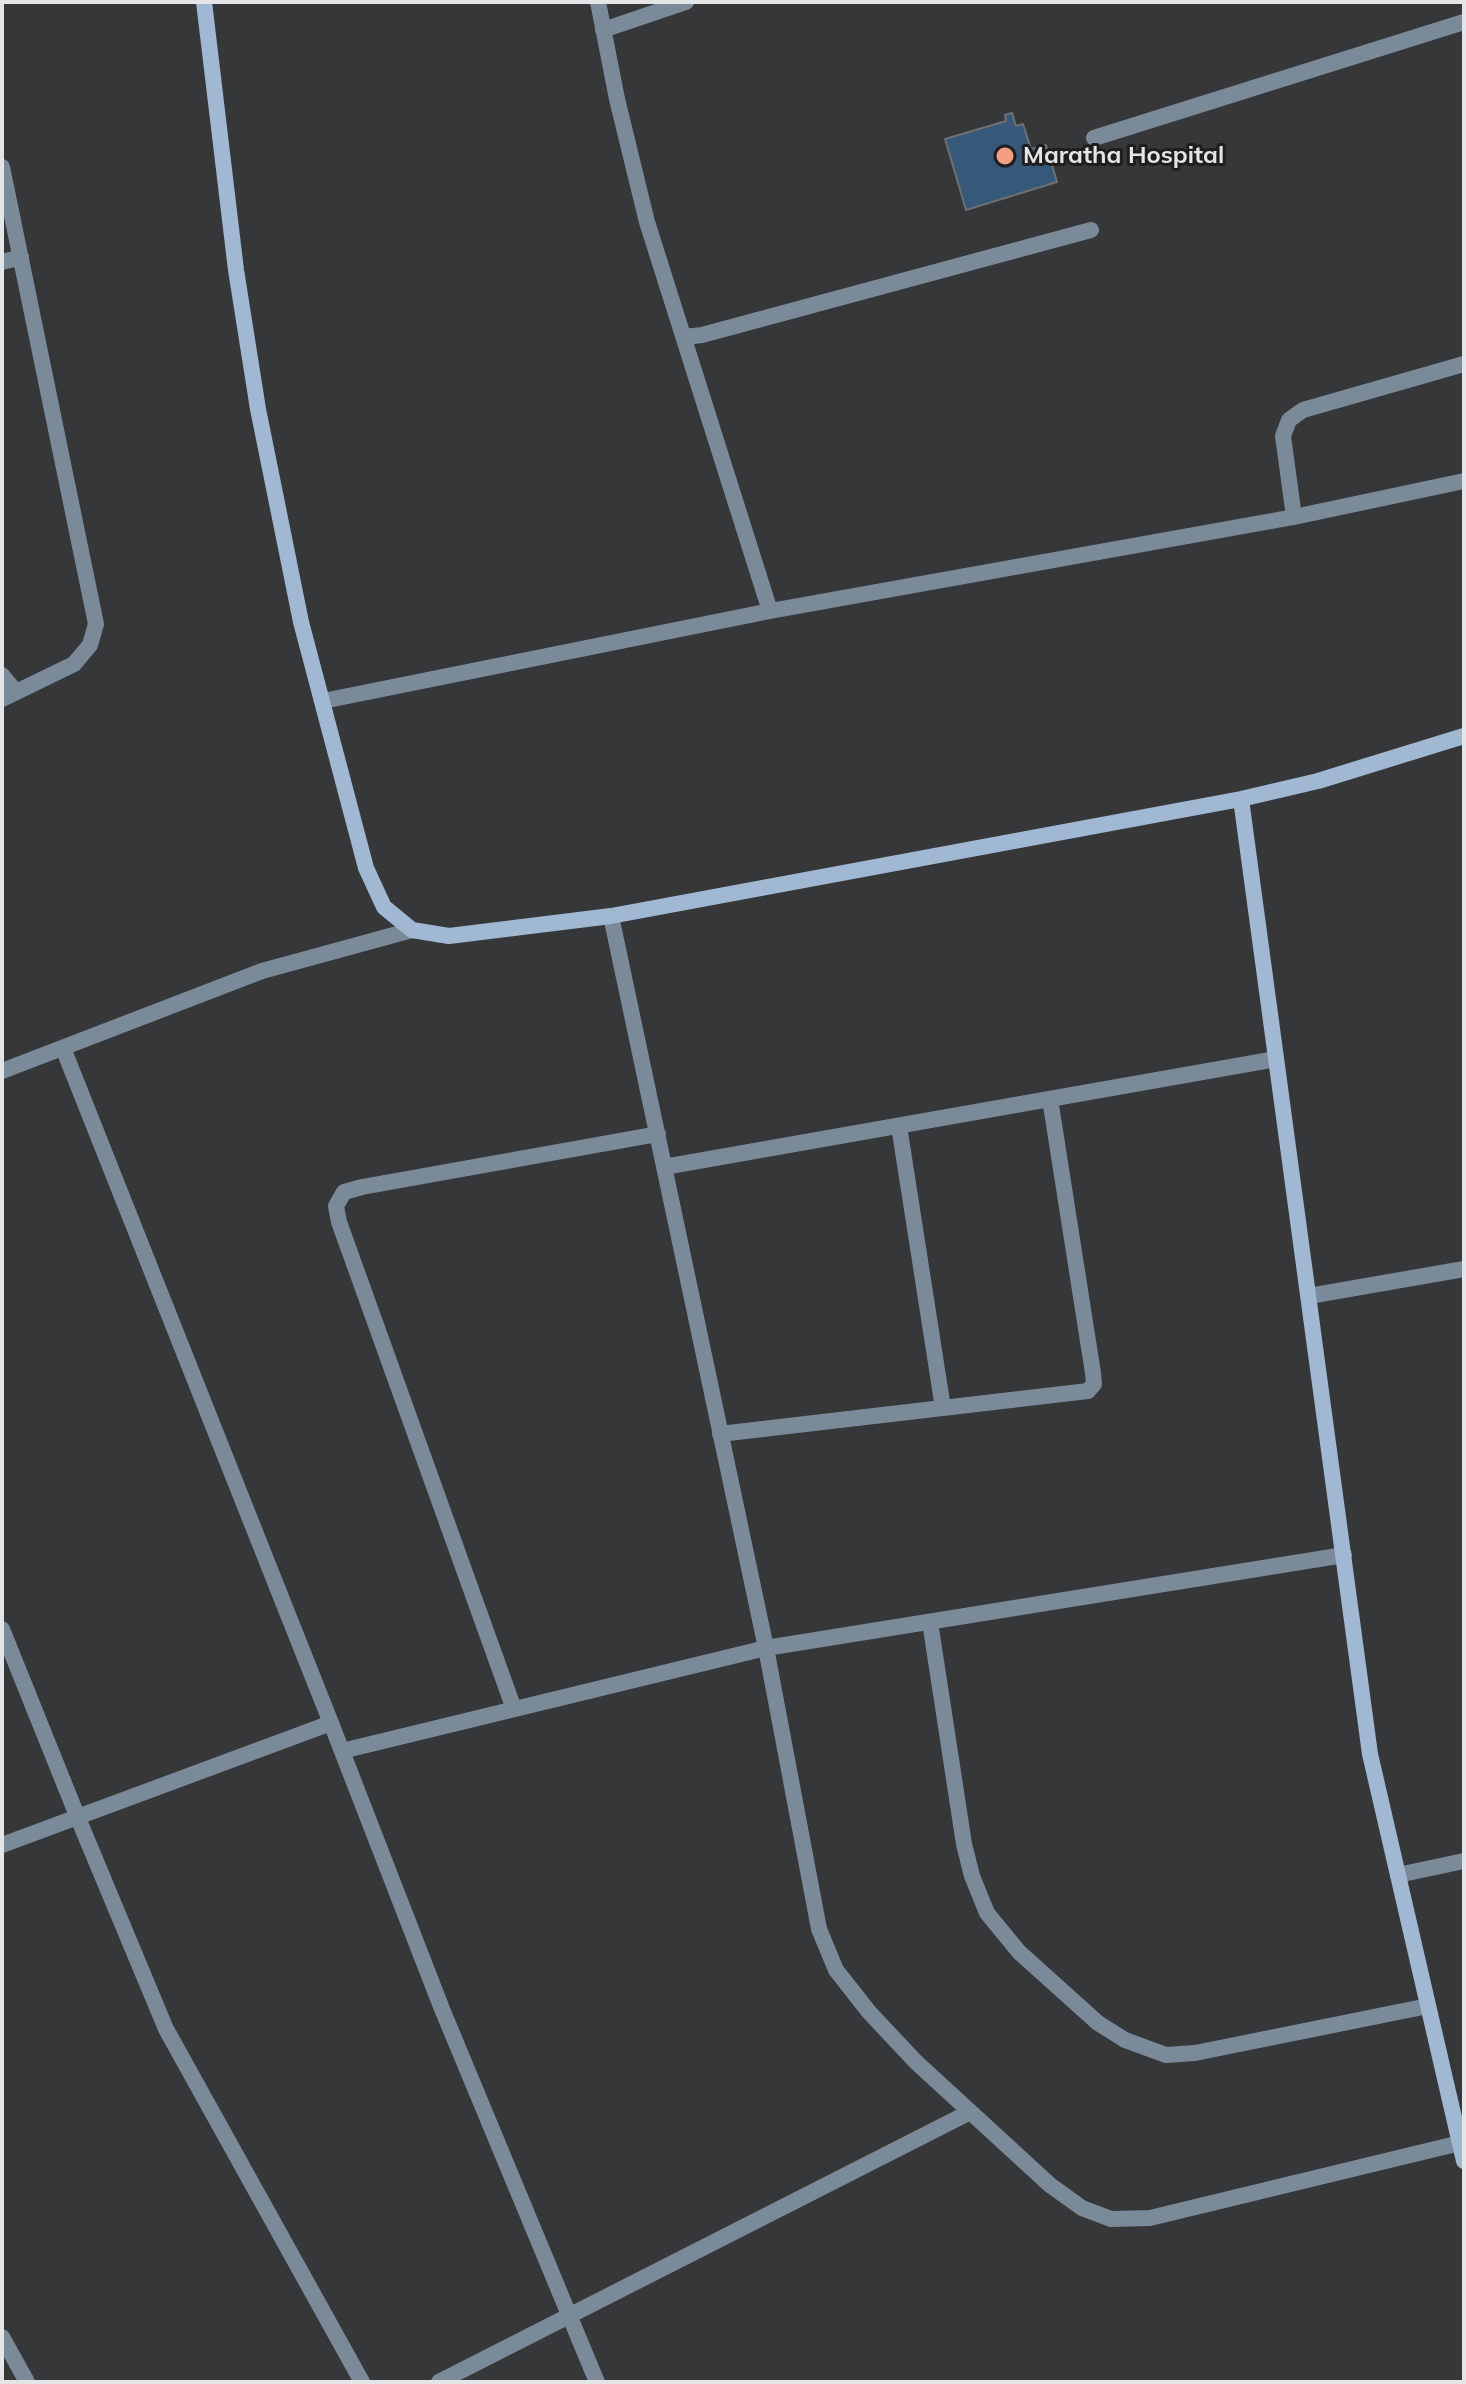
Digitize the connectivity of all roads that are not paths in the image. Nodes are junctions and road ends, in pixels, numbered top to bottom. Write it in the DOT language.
graph roads {
  1 [pos="204,2"];
  2 [pos="598,2"];
  3 [pos="686,2"];
  4 [pos="1464,22"];
  5 [pos="603,30"];
  6 [pos="1094,138"];
  7 [pos="2,167"];
  8 [pos="1091,230"];
  9 [pos="21,257"];
  10 [pos="2,262"];
  11 [pos="684,337"];
  12 [pos="1464,364"];
  13 [pos="1464,481"];
  14 [pos="1294,517"];
  15 [pos="770,611"];
  16 [pos="2,675"];
  17 [pos="9,696"];
  18 [pos="323,701"];
  19 [pos="1464,736"];
  20 [pos="1241,799"];
  21 [pos="611,916"];
  22 [pos="412,930"];
  23 [pos="63,1048"];
  24 [pos="1276,1059"];
  25 [pos="2,1071"];
  26 [pos="1050,1099"];
  27 [pos="899,1126"];
  28 [pos="658,1134"];
  29 [pos="664,1167"];
  30 [pos="1464,1269"];
  31 [pos="1309,1296"];
  32 [pos="943,1408"];
  33 [pos="720,1434"];
  34 [pos="1344,1555"];
  35 [pos="930,1622"];
  36 [pos="2,1629"];
  37 [pos="766,1648"];
  38 [pos="514,1709"];
  39 [pos="331,1723"];
  40 [pos="342,1751"];
  41 [pos="78,1818"];
  42 [pos="2,1845"];
  43 [pos="1464,1861"];
  44 [pos="1398,1875"];
  45 [pos="1428,2006"];
  46 [pos="970,2112"];
  47 [pos="1460,2143"];
  48 [pos="1464,2161"];
  49 [pos="569,2313"];
  50 [pos="2,2337"];
  51 [pos="27,2382"];
  52 [pos="362,2382"];
  53 [pos="439,2382"];
  54 [pos="597,2382"];
  1 -- 18 [label="street"];
  2 -- 5 [label="street"];
  3 -- 5 [label="street"];
  4 -- 6 [label="street"];
  5 -- 11 [label="street"];
  7 -- 9 [label="street"];
  8 -- 11 [label="street"];
  9 -- 10 [label="street"];
  9 -- 17 [label="street"];
  11 -- 15 [label="street"];
  12 -- 14 [label="street"];
  13 -- 14 [label="street"];
  14 -- 15 [label="street"];
  15 -- 18 [label="street"];
  16 -- 17 [label="street"];
  18 -- 22 [label="street"];
  19 -- 20 [label="street"];
  20 -- 21 [label="street"];
  20 -- 24 [label="street"];
  21 -- 22 [label="street"];
  21 -- 28 [label="street"];
  22 -- 23 [label="street"];
  23 -- 25 [label="street"];
  23 -- 39 [label="street"];
  24 -- 26 [label="street"];
  24 -- 31 [label="street"];
  26 -- 27 [label="street"];
  26 -- 32 [label="street"];
  27 -- 29 [label="street"];
  27 -- 32 [label="street"];
  28 -- 29 [label="street"];
  28 -- 38 [label="street"];
  29 -- 33 [label="street"];
  30 -- 31 [label="street"];
  31 -- 34 [label="street"];
  32 -- 33 [label="street"];
  33 -- 37 [label="street"];
  34 -- 35 [label="street"];
  34 -- 44 [label="street"];
  35 -- 37 [label="street"];
  35 -- 45 [label="street"];
  36 -- 41 [label="street"];
  37 -- 38 [label="street"];
  37 -- 46 [label="street"];
  38 -- 40 [label="street"];
  39 -- 40 [label="street"];
  39 -- 41 [label="street"];
  40 -- 49 [label="street"];
  41 -- 42 [label="street"];
  41 -- 52 [label="street"];
  43 -- 44 [label="street"];
  44 -- 45 [label="street"];
  45 -- 47 [label="street"];
  46 -- 47 [label="street"];
  46 -- 49 [label="street"];
  47 -- 48 [label="street"];
  49 -- 53 [label="street"];
  49 -- 54 [label="street"];
  50 -- 51 [label="street"];
}
